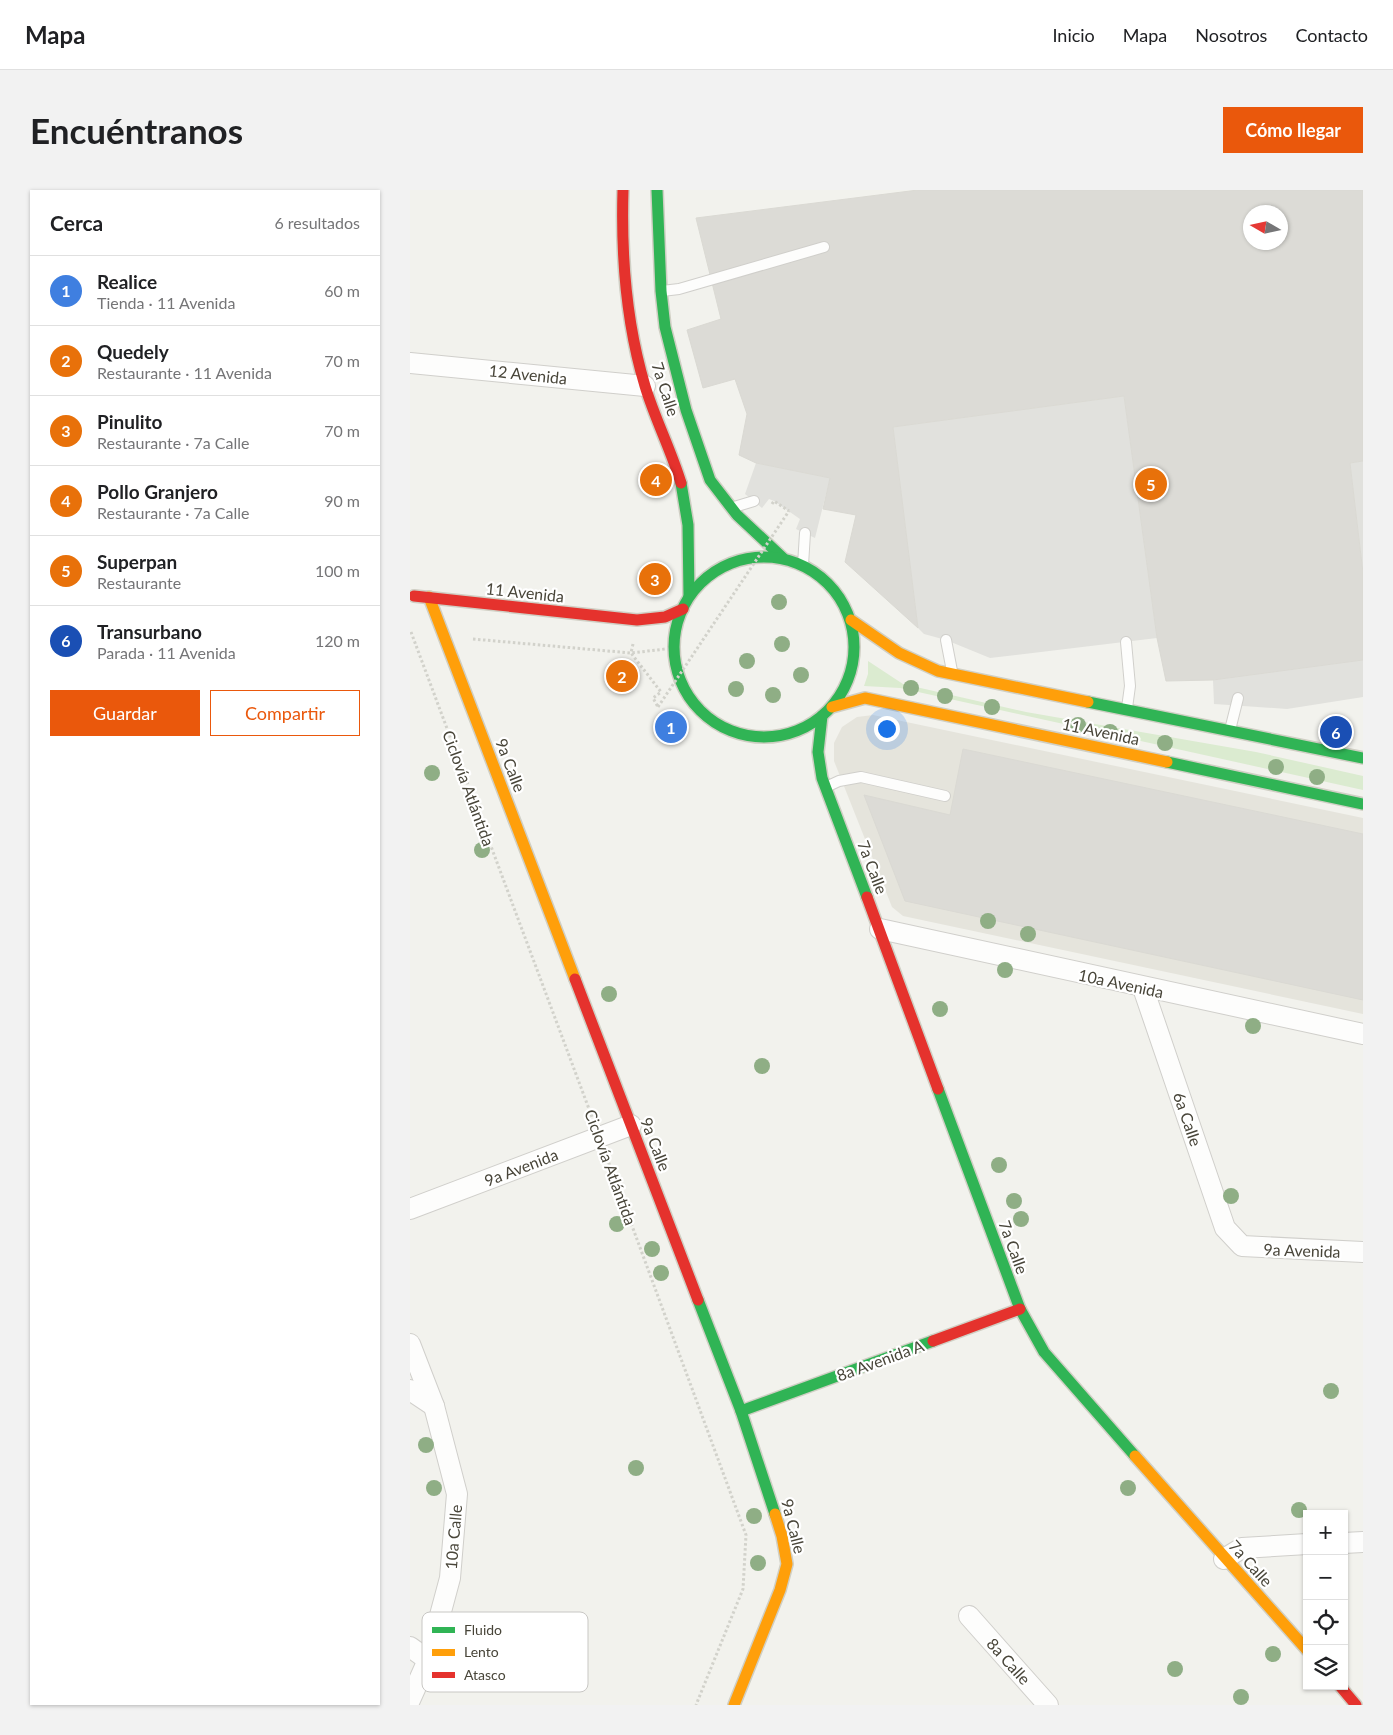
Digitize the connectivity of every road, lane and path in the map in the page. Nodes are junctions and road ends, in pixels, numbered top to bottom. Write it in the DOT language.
graph roads {
  1 [pos="623,190"];
  2 [pos="657,190"];
  3 [pos="824,247"];
  4 [pos="661,291"];
  5 [pos="410,363"];
  6 [pos="645,386"];
  7 [pos="754,501"];
  8 [pos="730,508"];
  9 [pos="769,508"];
  10 [pos="806,533"];
  11 [pos="784,558"];
  12 [pos="803,564"];
  13 [pos="410,595"];
  14 [pos="689,596"];
  15 [pos="429,597"];
  16 [pos="683,608"];
  17 [pos="637,620"];
  18 [pos="851,620"];
  19 [pos="410,632"];
  20 [pos="444,636"];
  21 [pos="946,640"];
  22 [pos="1126,642"];
  23 [pos="674,645"];
  24 [pos="632,653"];
  25 [pos="952,674"];
  26 [pos="1238,698"];
  27 [pos="832,707"];
  28 [pos="1127,710"];
  29 [pos="822,716"];
  30 [pos="1229,731"];
  31 [pos="780,736"];
  32 [pos="794,745"];
  33 [pos="804,756"];
  34 [pos="1363,758"];
  35 [pos="823,783"];
  36 [pos="945,796"];
  37 [pos="1363,804"];
  38 [pos="880,929"];
  39 [pos="1143,988"];
  40 [pos="1363,1034"];
  41 [pos="631,1125"];
  42 [pos="600,1138"];
  43 [pos="410,1208"];
  44 [pos="1242,1246"];
  45 [pos="1363,1252"];
  46 [pos="1020,1309"];
  47 [pos="410,1344"];
  48 [pos="410,1390"];
  49 [pos="434,1406"];
  50 [pos="741,1411"];
  51 [pos="1348,1542"];
  52 [pos="1363,1542"];
  53 [pos="1303,1544"];
  54 [pos="1224,1559"];
  55 [pos="441,1612"];
  56 [pos="969,1616"];
  57 [pos="1303,1646"];
  58 [pos="410,1647"];
  59 [pos="422,1656"];
  60 [pos="422,1673"];
  61 [pos="1343,1690"];
  62 [pos="410,1700"];
  63 [pos="696,1705"];
  64 [pos="734,1705"];
  65 [pos="1048,1705"];
  66 [pos="1356,1705"];
  1 -- 6 [label="main road, 7a Calle"];
  2 -- 4 [label="main road, 7a Calle"];
  3 -- 4 [label="lane"];
  4 -- 8 [label="main road, 7a Calle"];
  5 -- 6 [label="street, 12 Avenida"];
  6 -- 14 [label="main road, 7a Calle"];
  7 -- 8 [label="lane"];
  8 -- 11 [label="main road, 7a Calle"];
  9 -- 24 [label="path, bridge"];
  10 -- 12 [label="lane"];
  11 -- 12 [label="main road"];
  11 -- 14 [label="main road"];
  12 -- 18 [label="main road"];
  13 -- 15 [label="main road, 11 Avenida"];
  14 -- 16 [label="main road"];
  15 -- 17 [label="main road, 11 Avenida"];
  15 -- 20 [label="main road, 9a Calle"];
  16 -- 17 [label="main road, 11 Avenida"];
  16 -- 23 [label="main road"];
  17 -- 23 [label="main road, 11 Avenida"];
  17 -- 24 [label="path"];
  18 -- 25 [label="main road, 11 Avenida"];
  18 -- 27 [label="main road"];
  19 -- 20 [label="path, Ciclovía Atlántida"];
  19 -- 42 [label="path, Ciclovía Atlántida"];
  20 -- 24 [label="path, Ciclovía Atlántida"];
  20 -- 41 [label="main road, 9a Calle"];
  21 -- 25 [label="lane"];
  22 -- 28 [label="lane"];
  23 -- 24 [label="path, Ciclovía Atlántida"];
  23 -- 31 [label="main road"];
  25 -- 28 [label="main road, 11 Avenida"];
  26 -- 30 [label="lane"];
  27 -- 29 [label="main road"];
  27 -- 37 [label="main road, 11 Avenida"];
  28 -- 30 [label="main road, 11 Avenida"];
  29 -- 31 [label="main road"];
  29 -- 35 [label="main road, 7a Calle"];
  30 -- 34 [label="main road, 11 Avenida"];
  31 -- 32 [label="main road"];
  33 -- 35 [label="main road, 7a Calle"];
  35 -- 36 [label="lane"];
  35 -- 38 [label="main road, 7a Calle"];
  38 -- 39 [label="street, 10a Avenida"];
  38 -- 46 [label="main road, 7a Calle"];
  39 -- 40 [label="street, 10a Avenida"];
  39 -- 44 [label="street, 6a Calle"];
  41 -- 42 [label="street, 9a Avenida"];
  41 -- 50 [label="main road, 9a Calle"];
  42 -- 43 [label="street, 9a Avenida"];
  42 -- 63 [label="path, Ciclovía Atlántida"];
  44 -- 45 [label="street, 9a Avenida"];
  46 -- 50 [label="main road, 8a Avenida A"];
  46 -- 54 [label="main road, 7a Calle"];
  47 -- 49 [label="street, 10a Calle"];
  48 -- 49 [label="street"];
  49 -- 55 [label="street, 10a Calle"];
  50 -- 64 [label="main road, 9a Calle"];
  51 -- 52 [label="street"];
  53 -- 54 [label="street"];
  54 -- 57 [label="main road, 7a Calle"];
  56 -- 65 [label="street, 8a Calle"];
  58 -- 59 [label="street"];
  60 -- 62 [label="street, 10a Calle"];
  61 -- 66 [label="main road"];
}
